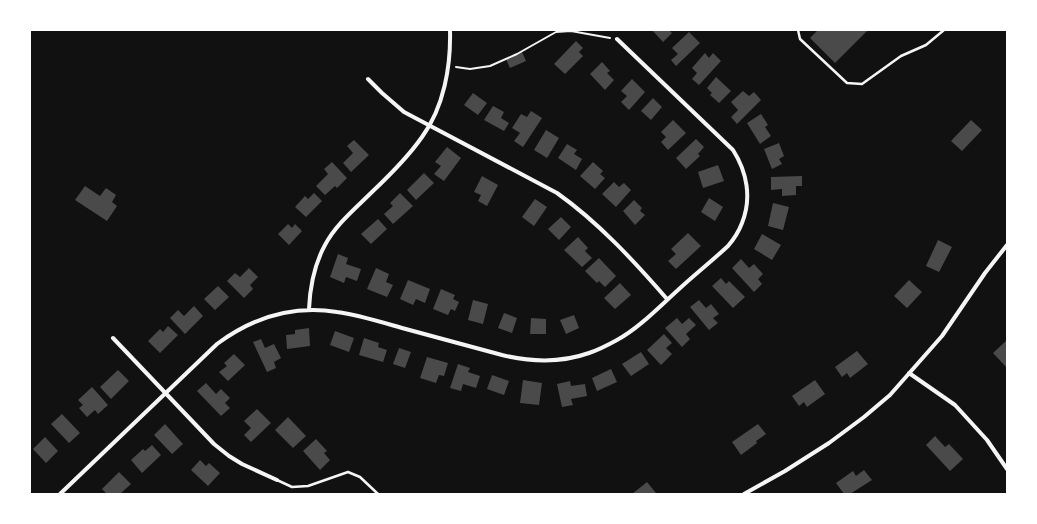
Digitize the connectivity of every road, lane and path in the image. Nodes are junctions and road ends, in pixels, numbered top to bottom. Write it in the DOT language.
graph roads {
  1 [pos="450,30"];
  2 [pos="798,30"];
  3 [pos="944,30"];
  4 [pos="617,39"];
  5 [pos="448,66"];
  6 [pos="368,79"];
  7 [pos="430,124"];
  8 [pos="1007,245"];
  9 [pos="667,299"];
  10 [pos="309,310"];
  11 [pos="113,338"];
  12 [pos="909,373"];
  13 [pos="166,393"];
  14 [pos="1007,469"];
  15 [pos="277,480"];
  16 [pos="60,494"];
  17 [pos="378,494"];
  18 [pos="744,494"];
  1 -- 5 [label="street"];
  2 -- 3 [label="lane"];
  4 -- 5 [label="path"];
  4 -- 9 [label="street"];
  5 -- 7 [label="street"];
  6 -- 7 [label="street"];
  7 -- 9 [label="street"];
  7 -- 10 [label="street"];
  8 -- 12 [label="street"];
  9 -- 10 [label="street"];
  10 -- 13 [label="street"];
  11 -- 13 [label="street"];
  12 -- 14 [label="street"];
  12 -- 18 [label="street"];
  13 -- 15 [label="street"];
  13 -- 16 [label="street"];
  15 -- 17 [label="lane"];
}
